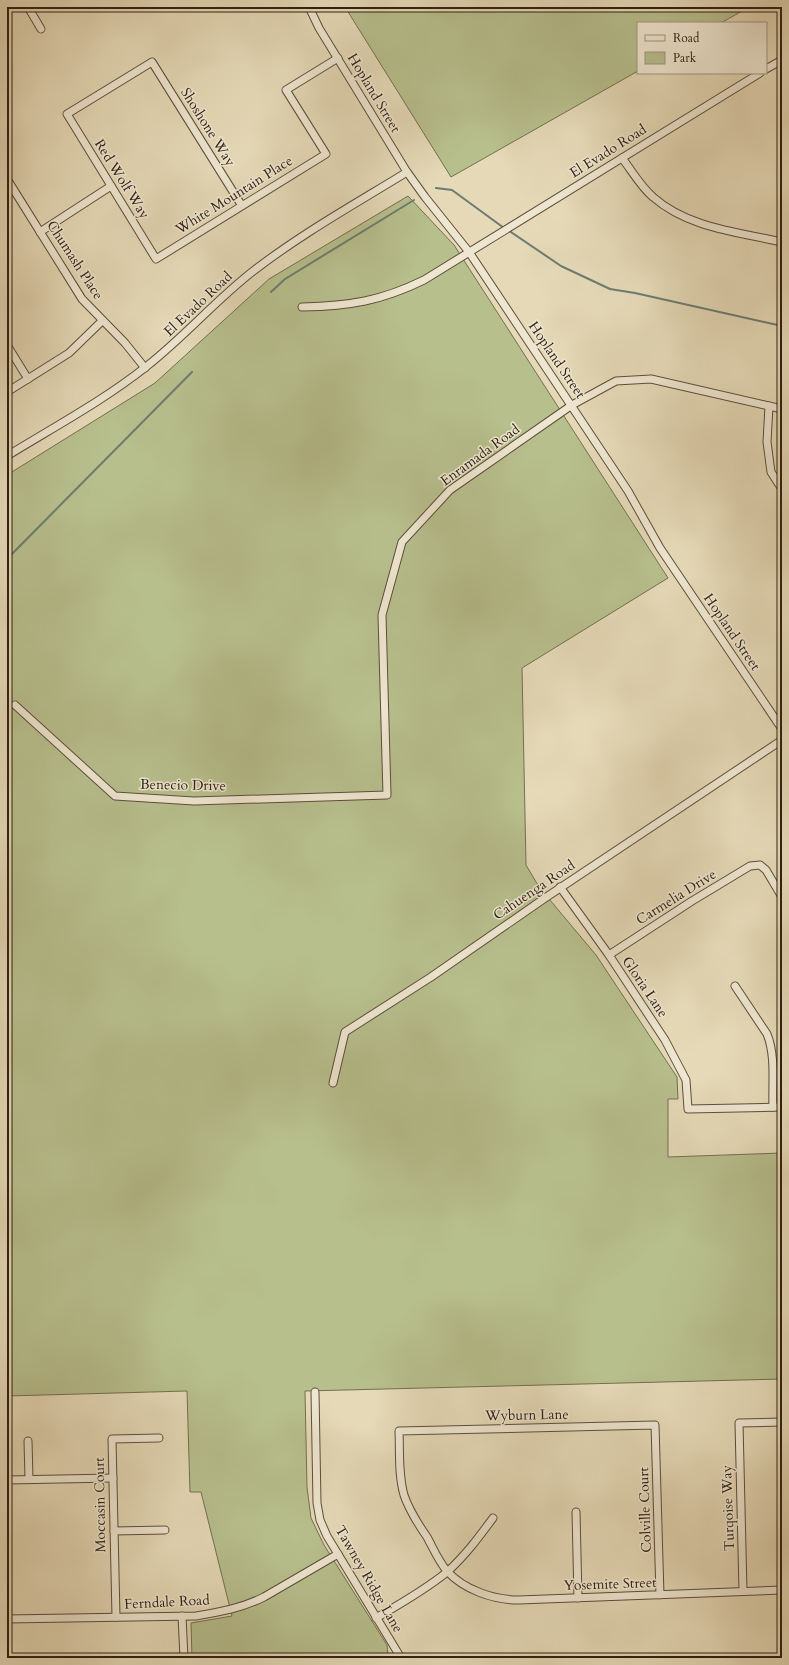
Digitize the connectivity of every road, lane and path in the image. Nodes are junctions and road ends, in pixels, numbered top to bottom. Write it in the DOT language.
graph roads {
  1 [pos="28,7"];
  2 [pos="309,7"];
  3 [pos="41,29"];
  4 [pos="338,58"];
  5 [pos="782,60"];
  6 [pos="152,62"];
  7 [pos="767,68"];
  8 [pos="758,74"];
  9 [pos="622,158"];
  10 [pos="407,172"];
  11 [pos="7,179"];
  12 [pos="111,186"];
  13 [pos="242,206"];
  14 [pos="40,232"];
  15 [pos="782,242"];
  16 [pos="469,252"];
  17 [pos="156,259"];
  18 [pos="302,307"];
  19 [pos="102,321"];
  20 [pos="7,345"];
  21 [pos="145,368"];
  22 [pos="28,378"];
  23 [pos="7,392"];
  24 [pos="572,405"];
  25 [pos="769,406"];
  26 [pos="782,409"];
  27 [pos="7,456"];
  28 [pos="782,489"];
  29 [pos="15,705"];
  30 [pos="782,729"];
  31 [pos="782,740"];
  32 [pos="386,795"];
  33 [pos="560,887"];
  34 [pos="782,897"];
  35 [pos="609,955"];
  36 [pos="735,986"];
  37 [pos="333,1083"];
  38 [pos="782,1106"];
  39 [pos="773,1107"];
  40 [pos="314,1392"];
  41 [pos="782,1422"];
  42 [pos="655,1425"];
  43 [pos="399,1431"];
  44 [pos="159,1438"];
  45 [pos="28,1441"];
  46 [pos="113,1478"];
  47 [pos="7,1480"];
  48 [pos="29,1480"];
  49 [pos="576,1512"];
  50 [pos="493,1518"];
  51 [pos="164,1530"];
  52 [pos="114,1531"];
  53 [pos="338,1554"];
  54 [pos="448,1571"];
  55 [pos="782,1590"];
  56 [pos="744,1591"];
  57 [pos="660,1595"];
  58 [pos="578,1598"];
  59 [pos="182,1616"];
  60 [pos="116,1617"];
  61 [pos="376,1618"];
  62 [pos="7,1619"];
  63 [pos="184,1658"];
  64 [pos="401,1658"];
  1 -- 3 [label="street"];
  2 -- 4 [label="street, Hopland Street"];
  4 -- 10 [label="street, Hopland Street"];
  4 -- 13 [label="street, White Mountain Place"];
  5 -- 7 [label="street"];
  6 -- 12 [label="street, Red Wolf Way"];
  6 -- 13 [label="street, Shoshone Way"];
  8 -- 9 [label="street, El Evado Road"];
  9 -- 15 [label="street"];
  9 -- 16 [label="street, El Evado Road"];
  10 -- 16 [label="street, Hopland Street"];
  10 -- 21 [label="street, El Evado Road"];
  11 -- 14 [label="street, Chumash Place"];
  12 -- 14 [label="street"];
  12 -- 17 [label="street, Red Wolf Way"];
  13 -- 17 [label="street, White Mountain Place"];
  14 -- 19 [label="street, Chumash Place"];
  16 -- 18 [label="street, El Evado Road"];
  16 -- 24 [label="street, Hopland Street"];
  19 -- 21 [label="street, Chumash Place"];
  19 -- 22 [label="street"];
  20 -- 22 [label="street"];
  21 -- 27 [label="street, El Evado Road"];
  22 -- 23 [label="street"];
  24 -- 25 [label="street, Enramada Road"];
  24 -- 30 [label="street, Hopland Street"];
  24 -- 32 [label="street, Enramada Road"];
  25 -- 26 [label="street, Enramada Road"];
  25 -- 28 [label="street"];
  29 -- 32 [label="street, Benecio Drive"];
  31 -- 33 [label="street, Cahuenga Road"];
  33 -- 35 [label="street, Gloria Lane"];
  33 -- 37 [label="street, Cahuenga Road"];
  34 -- 35 [label="street, Carmelia Drive"];
  35 -- 39 [label="street, Gloria Lane"];
  36 -- 39 [label="street"];
  38 -- 39 [label="street"];
  40 -- 53 [label="street, Tawney Ridge Lane"];
  41 -- 56 [label="street, Turqoise Way"];
  42 -- 43 [label="street, Wyburn Lane"];
  42 -- 57 [label="street, Colville Court"];
  43 -- 54 [label="street, Yosemite Street"];
  44 -- 46 [label="street, Moccasin Court"];
  45 -- 48 [label="street"];
  46 -- 48 [label="street"];
  46 -- 52 [label="street, Moccasin Court"];
  47 -- 48 [label="street"];
  49 -- 58 [label="street"];
  50 -- 54 [label="street"];
  51 -- 52 [label="street"];
  52 -- 60 [label="street, Moccasin Court"];
  53 -- 59 [label="street, Ferndale Road"];
  53 -- 61 [label="street, Tawney Ridge Lane"];
  54 -- 58 [label="street, Yosemite Street"];
  54 -- 61 [label="street"];
  55 -- 56 [label="street, Yosemite Street"];
  56 -- 57 [label="street, Yosemite Street"];
  57 -- 58 [label="street, Yosemite Street"];
  59 -- 60 [label="street, Ferndale Road"];
  59 -- 63 [label="street"];
  60 -- 62 [label="street, Ferndale Road"];
  61 -- 64 [label="street, Tawney Ridge Lane"];
}
